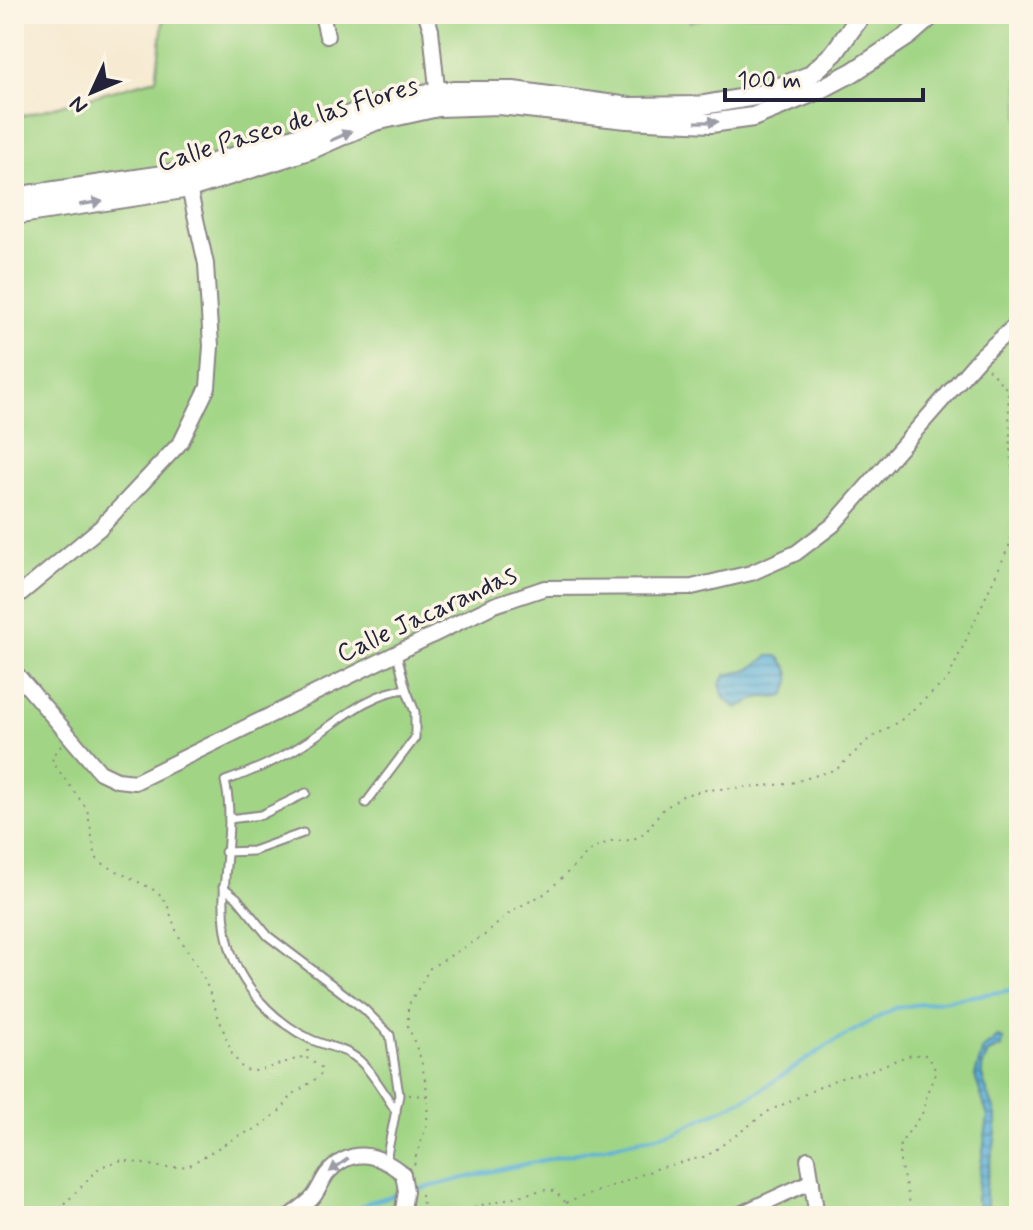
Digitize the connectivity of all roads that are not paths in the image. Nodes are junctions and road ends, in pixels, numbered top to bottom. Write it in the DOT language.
graph roads {
  1 [pos="322,14"];
  2 [pos="426,14"];
  3 [pos="862,14"];
  4 [pos="933,14"];
  5 [pos="327,36"];
  6 [pos="438,99"];
  7 [pos="187,180"];
  8 [pos="14,197"];
  9 [pos="14,215"];
  10 [pos="1019,322"];
  11 [pos="14,599"];
  12 [pos="397,654"];
  13 [pos="14,671"];
  14 [pos="406,689"];
  15 [pos="306,793"];
  16 [pos="366,803"];
  17 [pos="229,819"];
  18 [pos="303,833"];
  19 [pos="225,852"];
  20 [pos="223,887"];
  21 [pos="396,1111"];
  22 [pos="808,1159"];
  23 [pos="386,1160"];
  24 [pos="812,1181"];
  25 [pos="403,1212"];
  26 [pos="290,1216"];
  27 [pos="736,1216"];
  28 [pos="817,1216"];
  1 -- 5 [label="street"];
  2 -- 6 [label="street"];
  3 -- 6 [label="street, Calle Paseo de las Flores"];
  6 -- 4 [label="street, Calle Paseo de las Flores, one-way"];
  6 -- 7 [label="street, Calle Paseo de las Flores"];
  7 -- 8 [label="street, Calle Paseo de las Flores"];
  9 -- 7 [label="street, Calle Paseo de las Flores, one-way"];
  7 -- 11 [label="street"];
  10 -- 12 [label="street, Calle Jacarandas"];
  12 -- 13 [label="street, Calle Jacarandas"];
  12 -- 14 [label="lane"];
  14 -- 16 [label="lane"];
  14 -- 17 [label="lane"];
  15 -- 17 [label="lane"];
  17 -- 19 [label="lane"];
  18 -- 19 [label="lane"];
  19 -- 20 [label="lane"];
  20 -- 21 [label="lane"];
  20 -- 21 [label="lane"];
  21 -- 23 [label="lane"];
  22 -- 24 [label="street"];
  23 -- 25 [label="street"];
  23 -- 26 [label="street, one-way"];
  24 -- 27 [label="street"];
  24 -- 28 [label="street"];
}
